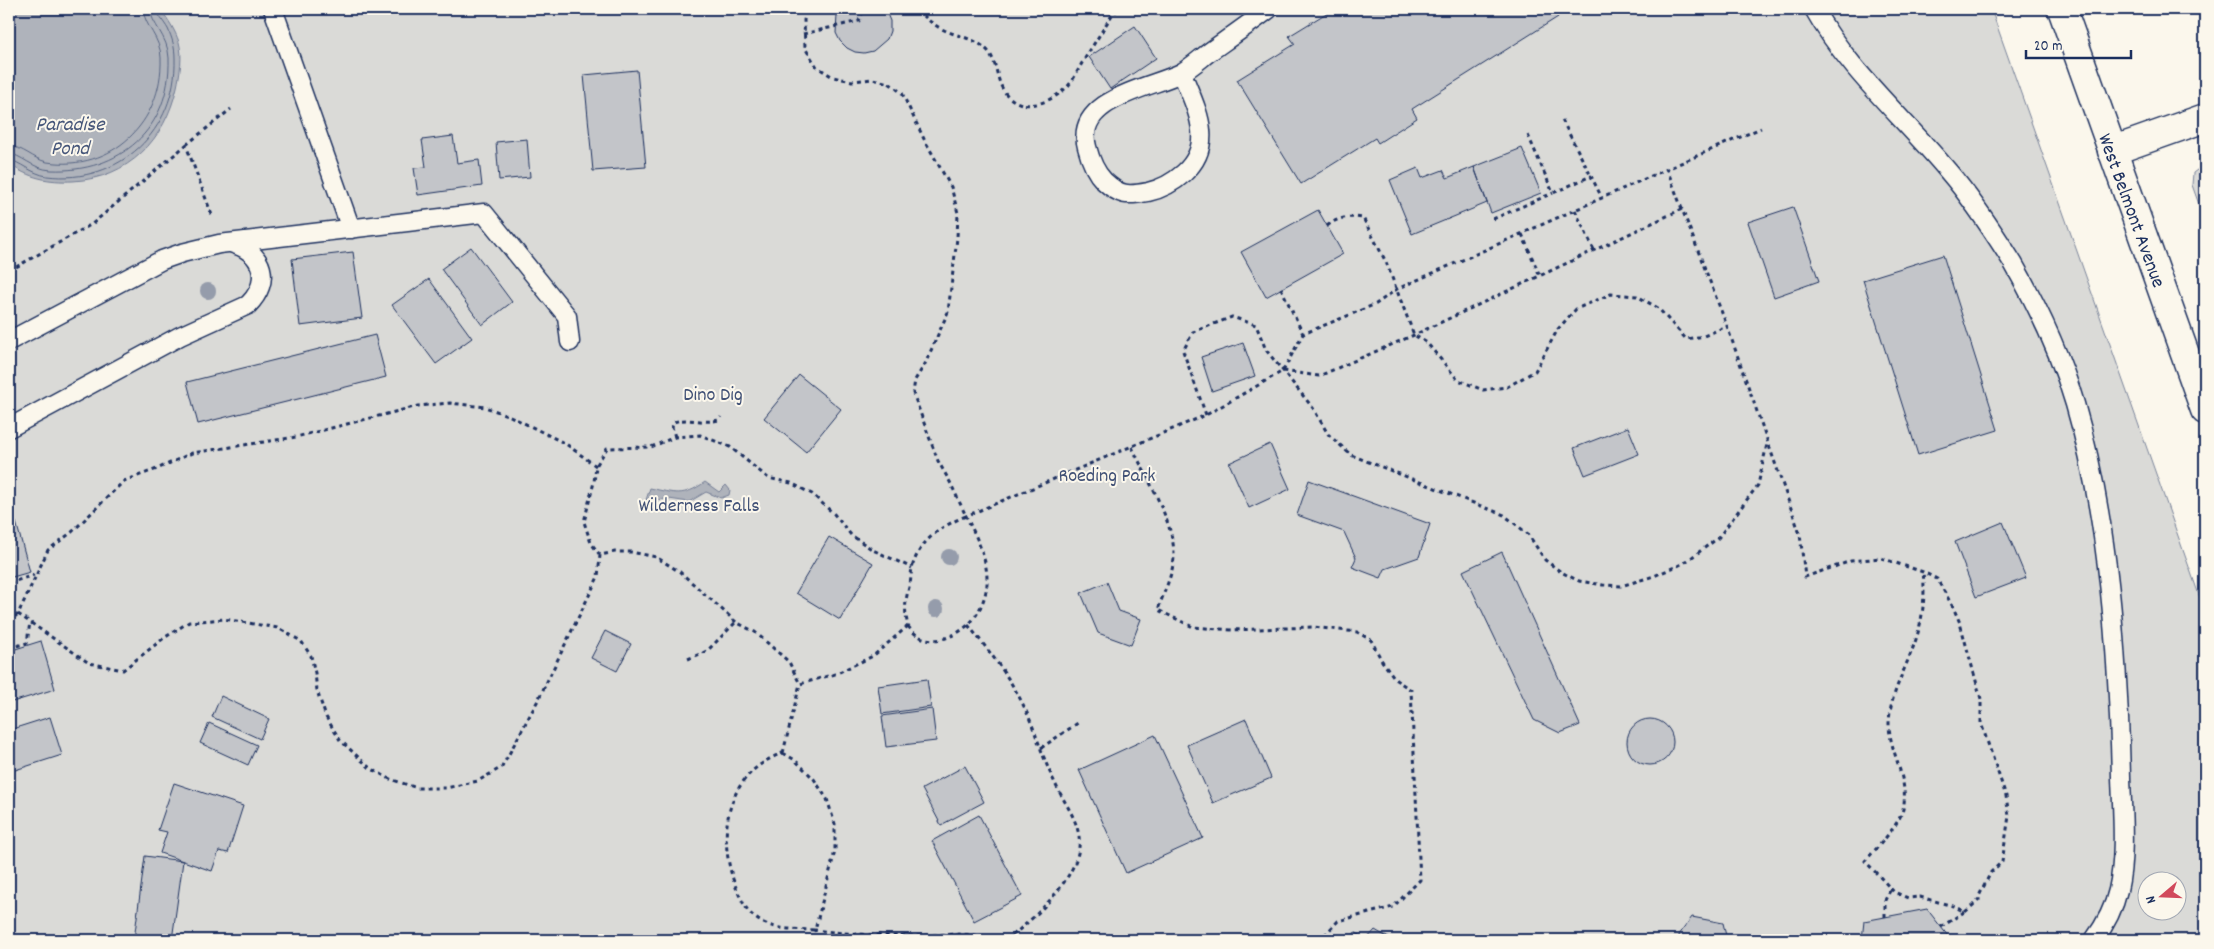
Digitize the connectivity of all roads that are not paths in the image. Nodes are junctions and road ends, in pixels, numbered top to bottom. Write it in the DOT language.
graph roads {
  1 [pos="273,9"];
  2 [pos="1270,9"];
  3 [pos="1814,9"];
  4 [pos="2062,9"];
  5 [pos="1182,73"];
  6 [pos="2205,118"];
  7 [pos="2112,151"];
  8 [pos="351,229"];
  9 [pos="231,243"];
  10 [pos="9,341"];
  11 [pos="570,342"];
  12 [pos="2205,410"];
  13 [pos="9,428"];
  14 [pos="2094,940"];
  1 -- 8 [label="lane"];
  2 -- 5 [label="lane"];
  3 -- 14 [label="lane"];
  4 -- 7 [label="main road, West Belmont Avenue"];
  5 -- 5 [label="lane"];
  6 -- 7 [label="main road"];
  7 -- 12 [label="main road, West Belmont Avenue"];
  8 -- 9 [label="lane"];
  8 -- 11 [label="lane"];
  9 -- 10 [label="lane"];
  9 -- 13 [label="lane"];
}
